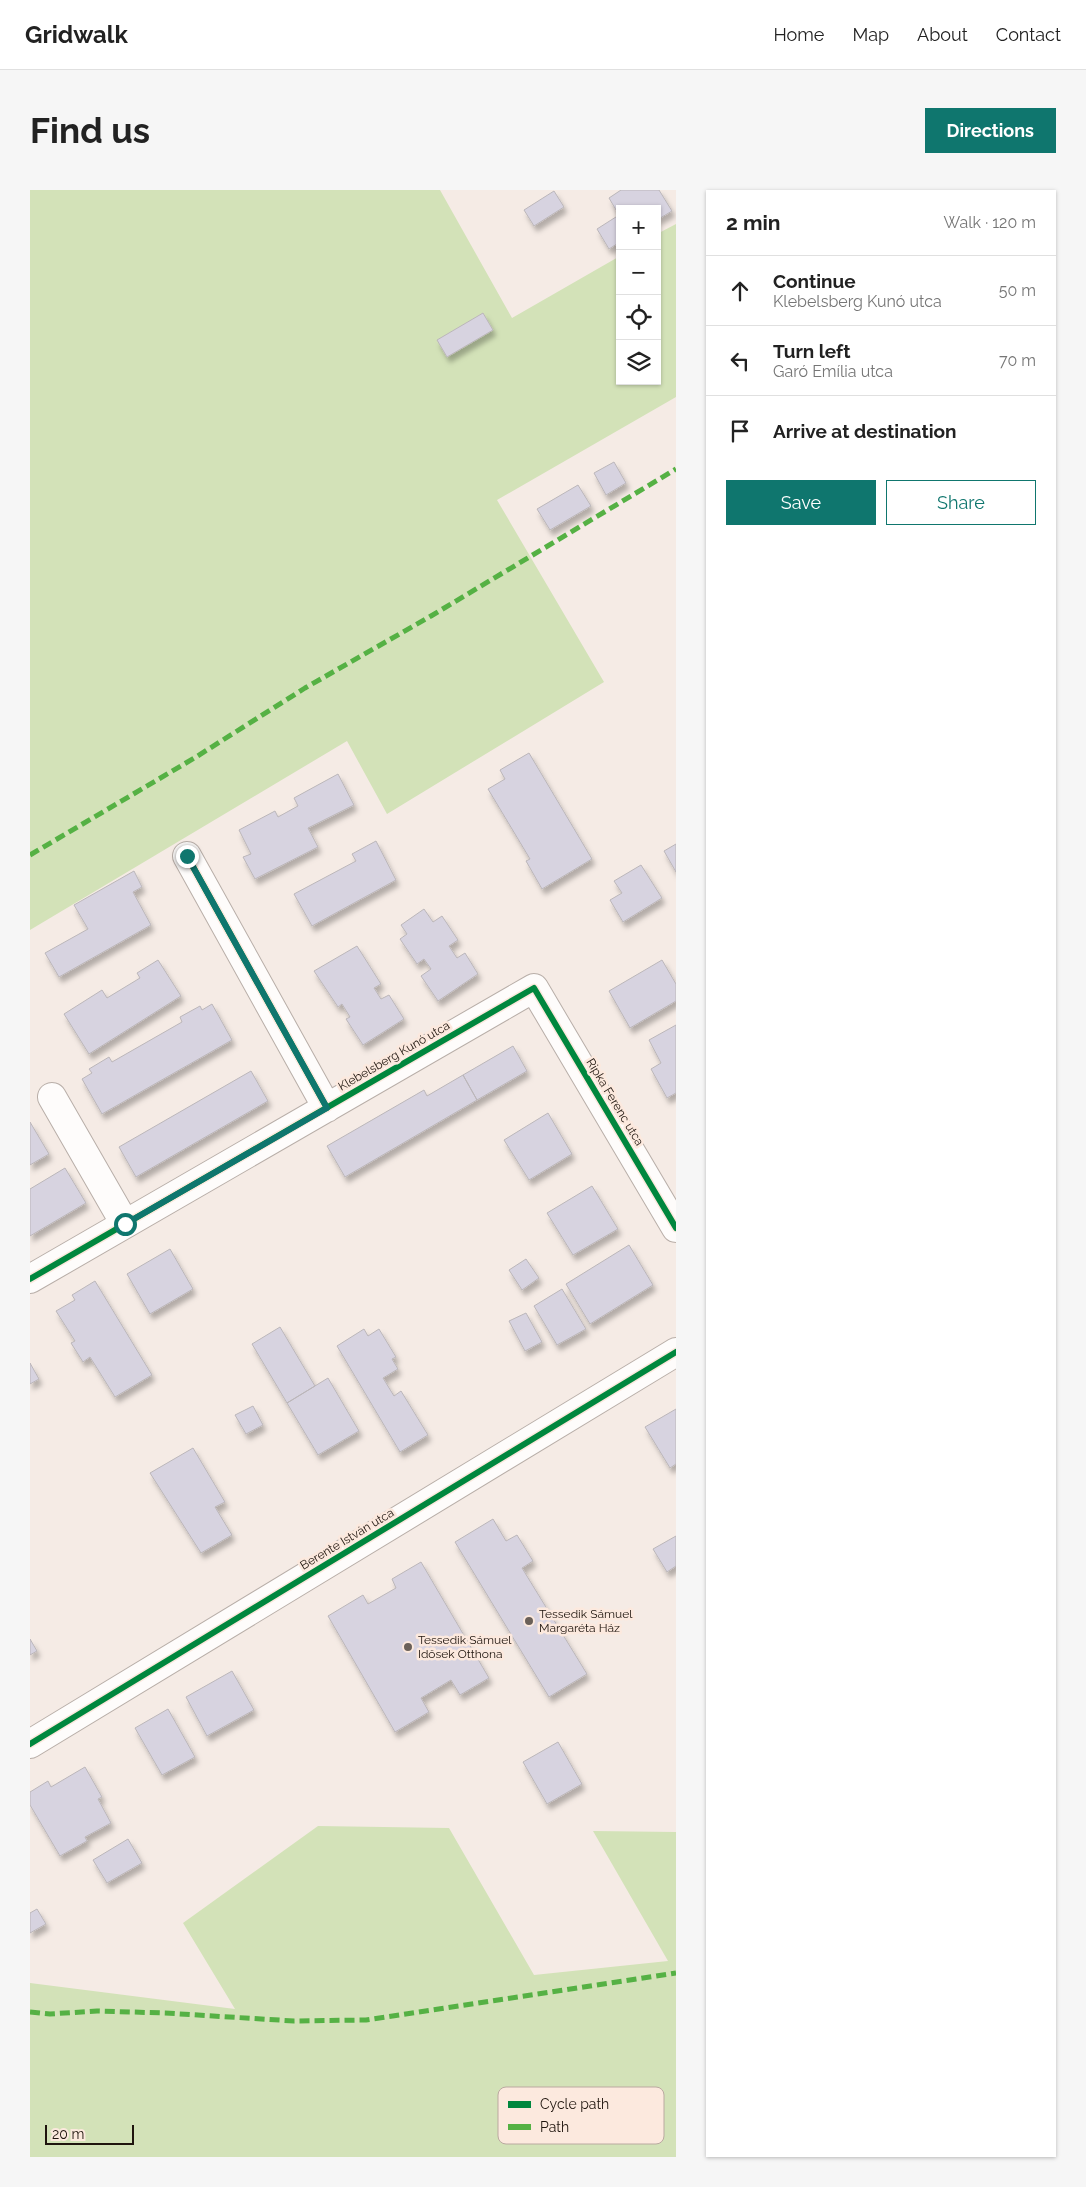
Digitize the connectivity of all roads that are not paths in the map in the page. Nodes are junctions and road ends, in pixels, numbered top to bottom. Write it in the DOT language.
graph roads {
  1 [pos="187,856"];
  2 [pos="534,988"];
  3 [pos="52,1097"];
  4 [pos="327,1108"];
  5 [pos="125,1224"];
  6 [pos="676,1228"];
  7 [pos="30,1279"];
  8 [pos="676,1352"];
  9 [pos="30,1744"];
  1 -- 4 [label="street"];
  2 -- 4 [label="street, Klebelsberg Kunó utca"];
  2 -- 6 [label="street, Ripka Ferenc utca"];
  3 -- 5 [label="street"];
  4 -- 5 [label="street, Klebelsberg Kunó utca"];
  5 -- 7 [label="street, Klebelsberg Kunó utca"];
  8 -- 9 [label="street, Berente István utca"];
}
